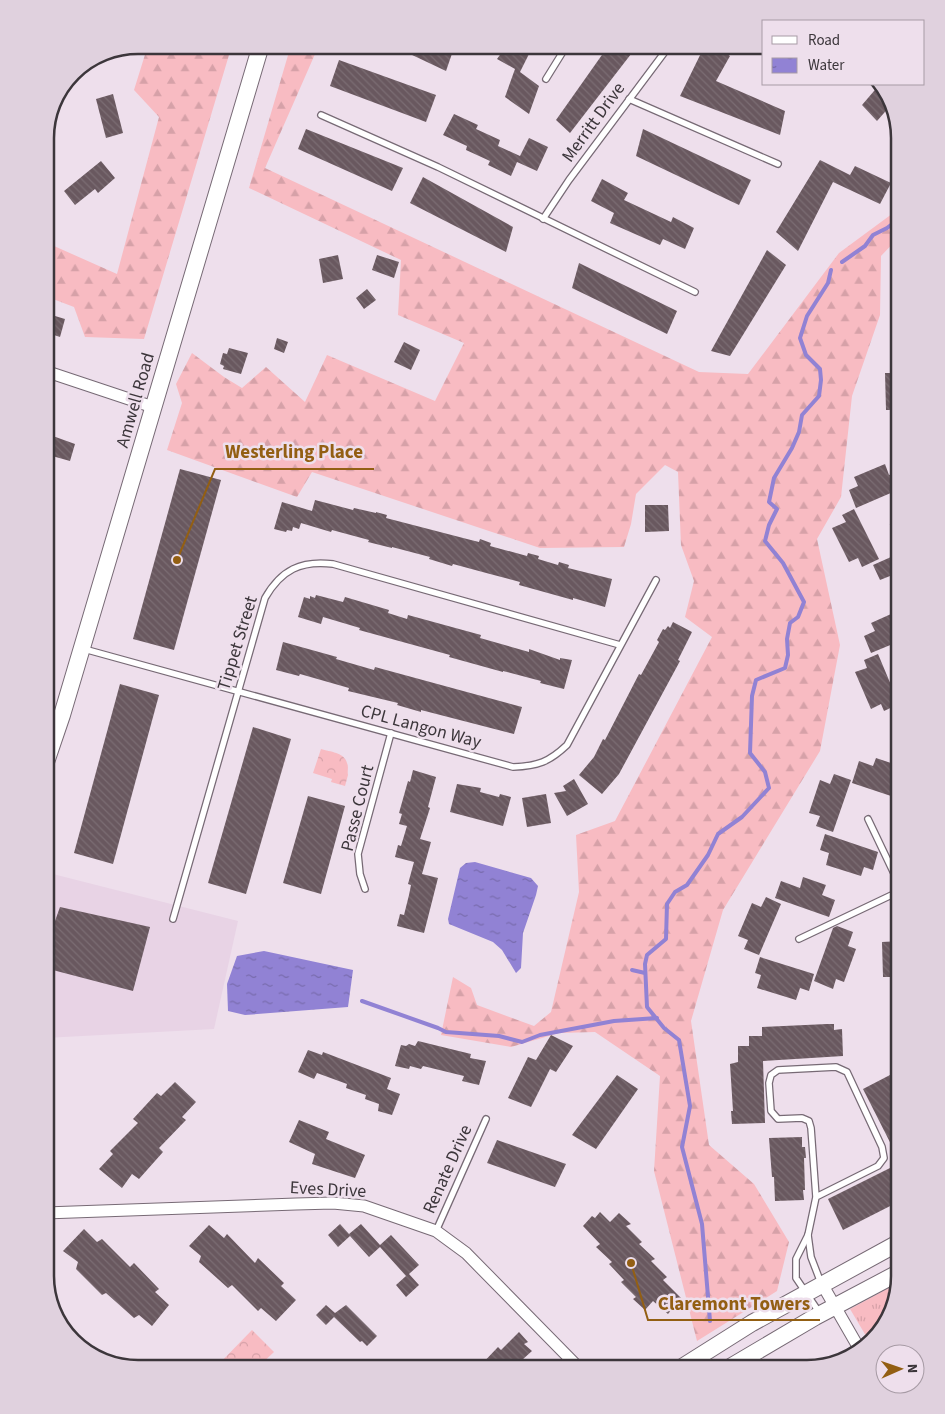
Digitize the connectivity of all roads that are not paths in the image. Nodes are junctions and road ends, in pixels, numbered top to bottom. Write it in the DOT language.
graph roads {
  1 [pos="258,54"];
  2 [pos="562,54"];
  3 [pos="662,54"];
  4 [pos="546,79"];
  5 [pos="629,99"];
  6 [pos="321,115"];
  7 [pos="778,164"];
  8 [pos="543,219"];
  9 [pos="695,292"];
  10 [pos="54,374"];
  11 [pos="153,406"];
  12 [pos="656,580"];
  13 [pos="620,645"];
  14 [pos="82,649"];
  15 [pos="238,691"];
  16 [pos="391,733"];
  17 [pos="54,739"];
  18 [pos="868,819"];
  19 [pos="891,867"];
  20 [pos="365,889"];
  21 [pos="891,895"];
  22 [pos="173,918"];
  23 [pos="798,939"];
  24 [pos="486,1119"];
  25 [pos="816,1197"];
  26 [pos="54,1213"];
  27 [pos="436,1231"];
  28 [pos="808,1235"];
  29 [pos="891,1247"];
  30 [pos="891,1277"];
  31 [pos="822,1284"];
  32 [pos="806,1293"];
  33 [pos="828,1311"];
  34 [pos="856,1345"];
  35 [pos="571,1360"];
  36 [pos="693,1360"];
  37 [pos="743,1360"];
  1 -- 11 [label="main road, Amwell Road"];
  2 -- 4 [label="lane"];
  3 -- 5 [label="lane, Merritt Drive"];
  5 -- 7 [label="lane"];
  5 -- 8 [label="lane, Merritt Drive"];
  6 -- 8 [label="lane"];
  8 -- 9 [label="lane"];
  10 -- 11 [label="street"];
  11 -- 14 [label="main road, Amwell Road"];
  12 -- 13 [label="lane, CPL Langon Way"];
  13 -- 15 [label="lane, Tippet Street"];
  13 -- 16 [label="lane, CPL Langon Way"];
  14 -- 15 [label="lane, CPL Langon Way"];
  14 -- 17 [label="main road, Amwell Road"];
  15 -- 16 [label="lane, CPL Langon Way"];
  15 -- 22 [label="lane, Tippet Street"];
  16 -- 20 [label="lane, Passe Court"];
  18 -- 19 [label="lane"];
  21 -- 23 [label="lane"];
  24 -- 27 [label="lane, Renate Drive"];
  25 -- 25 [label="lane"];
  25 -- 28 [label="lane"];
  26 -- 27 [label="street, Eves Drive"];
  27 -- 35 [label="street, Eves Drive"];
  28 -- 31 [label="lane"];
  28 -- 32 [label="lane"];
  29 -- 31 [label="main road"];
  30 -- 33 [label="main road"];
  31 -- 32 [label="main road"];
  31 -- 33 [label="street"];
  32 -- 33 [label="lane"];
  32 -- 36 [label="main road"];
  33 -- 34 [label="street"];
  33 -- 37 [label="main road"];
}
